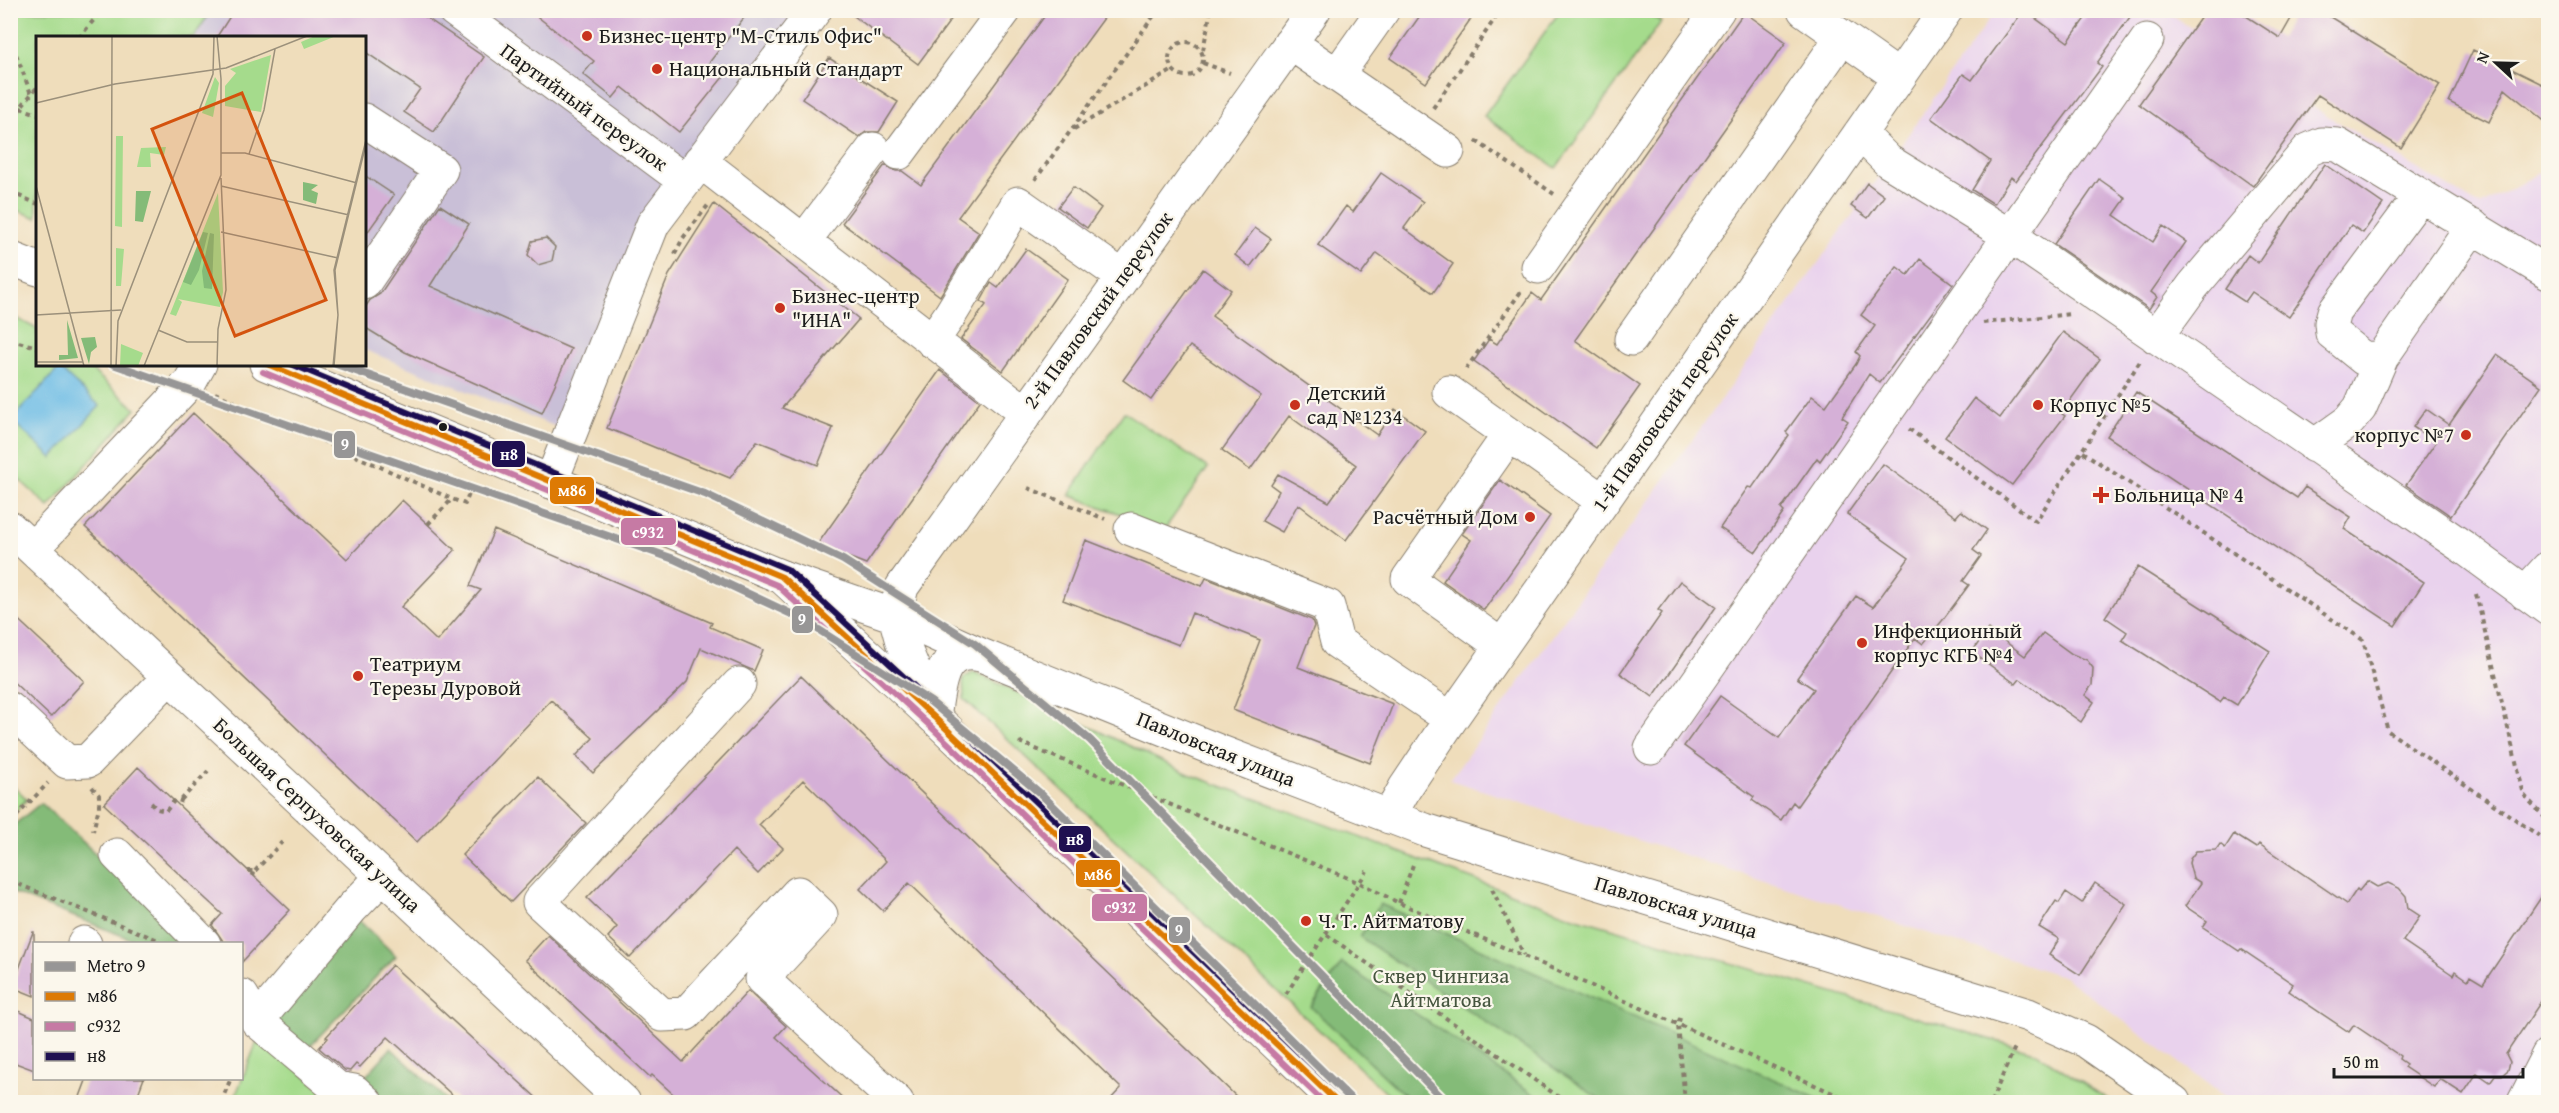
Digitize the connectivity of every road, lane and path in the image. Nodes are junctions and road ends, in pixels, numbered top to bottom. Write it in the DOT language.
graph roads {
  1 [pos="102,10"];
  2 [pos="453,10"];
  3 [pos="814,10"];
  4 [pos="1005,10"];
  5 [pos="1158,10"];
  6 [pos="1211,10"];
  7 [pos="1314,10"];
  8 [pos="1383,10"];
  9 [pos="1501,10"];
  10 [pos="1718,10"];
  11 [pos="1804,10"];
  12 [pos="1945,11"];
  13 [pos="81,36"];
  14 [pos="1842,37"];
  15 [pos="10,38"];
  16 [pos="2147,40"];
  17 [pos="1290,43"];
  18 [pos="1202,51"];
  19 [pos="1203,63"];
  20 [pos="1173,70"];
  21 [pos="1230,73"];
  22 [pos="1337,75"];
  23 [pos="1899,77"];
  24 [pos="36,88"];
  25 [pos="31,94"];
  26 [pos="21,108"];
  27 [pos="1431,110"];
  28 [pos="36,113"];
  29 [pos="366,121"];
  30 [pos="10,129"];
  31 [pos="1070,131"];
  32 [pos="1860,133"];
  33 [pos="1448,151"];
  34 [pos="692,171"];
  35 [pos="10,192"];
  36 [pos="2421,195"];
  37 [pos="36,203"];
  38 [pos="1018,203"];
  39 [pos="2473,226"];
  40 [pos="2010,236"];
  41 [pos="804,242"];
  42 [pos="10,258"];
  43 [pos="1538,267"];
  44 [pos="36,268"];
  45 [pos="2548,273"];
  46 [pos="1123,277"];
  47 [pos="366,280"];
  48 [pos="2117,309"];
  49 [pos="1946,326"];
  50 [pos="2156,337"];
  51 [pos="1631,339"];
  52 [pos="10,340"];
  53 [pos="932,341"];
  54 [pos="36,346"];
  55 [pos="2382,357"];
  56 [pos="127,366"];
  57 [pos="276,366"];
  58 [pos="305,372"];
  59 [pos="195,373"];
  60 [pos="1449,392"];
  61 [pos="1025,412"];
  62 [pos="1887,413"];
  63 [pos="1509,435"];
  64 [pos="2314,446"];
  65 [pos="2083,452"];
  66 [pos="551,482"];
  67 [pos="1028,488"];
  68 [pos="471,489"];
  69 [pos="452,499"];
  70 [pos="1603,501"];
  71 [pos="428,524"];
  72 [pos="1131,530"];
  73 [pos="22,538"];
  74 [pos="2466,549"];
  75 [pos="2548,568"];
  76 [pos="782,577"];
  77 [pos="2537,601"];
  78 [pos="895,616"];
  79 [pos="1502,646"];
  80 [pos="981,655"];
  81 [pos="170,677"];
  82 [pos="739,684"];
  83 [pos="10,709"];
  84 [pos="934,717"];
  85 [pos="1451,719"];
  86 [pos="1019,742"];
  87 [pos="1651,748"];
  88 [pos="208,771"];
  89 [pos="181,800"];
  90 [pos="151,802"];
  91 [pos="179,806"];
  92 [pos="1389,817"];
  93 [pos="2548,821"];
  94 [pos="282,842"];
  95 [pos="2548,842"];
  96 [pos="117,855"];
  97 [pos="1414,862"];
  98 [pos="255,870"];
  99 [pos="248,871"];
  100 [pos="1367,871"];
  101 [pos="253,876"];
  102 [pos="383,876"];
  103 [pos="10,881"];
  104 [pos="1360,883"];
  105 [pos="1492,889"];
  106 [pos="1399,903"];
  107 [pos="1327,935"];
  108 [pos="162,942"];
  109 [pos="202,942"];
  110 [pos="1524,956"];
  111 [pos="1286,994"];
  112 [pos="249,1009"];
  113 [pos="1680,1018"];
  114 [pos="1678,1025"];
  115 [pos="2016,1047"];
  116 [pos="2548,1055"];
  117 [pos="230,1080"];
  118 [pos="221,1102"];
  119 [pos="366,1102"];
  120 [pos="624,1102"];
  121 [pos="897,1102"];
  122 [pos="1337,1102"];
  123 [pos="1566,1102"];
  124 [pos="1685,1102"];
  125 [pos="1853,1102"];
  126 [pos="1991,1102"];
  127 [pos="2174,1102"];
  128 [pos="2524,1102"];
  1 -- 13 [label="path"];
  2 -- 34 [label="street, Партийный переулок"];
  3 -- 34 [label="street"];
  4 -- 41 [label="street"];
  5 -- 31 [label="path"];
  6 -- 18 [label="path"];
  7 -- 17 [label="street, 2-й Павловский переулок"];
  8 -- 22 [label="street"];
  9 -- 27 [label="path"];
  10 -- 43 [label="street"];
  11 -- 14 [label="street"];
  12 -- 23 [label="street, 1-й Павловский переулок"];
  14 -- 23 [label="street"];
  14 -- 51 [label="street"];
  15 -- 25 [label="path"];
  16 -- 40 [label="street"];
  17 -- 22 [label="street"];
  17 -- 46 [label="street, 2-й Павловский переулок"];
  18 -- 19 [label="path"];
  18 -- 20 [label="path"];
  19 -- 20 [label="path"];
  19 -- 21 [label="path"];
  20 -- 31 [label="path"];
  22 -- 33 [label="street"];
  23 -- 32 [label="street, 1-й Павловский переулок"];
  24 -- 25 [label="path"];
  25 -- 26 [label="path"];
  26 -- 28 [label="path"];
  26 -- 30 [label="path"];
  29 -- 47 [label="street"];
  31 -- 38 [label="path"];
  32 -- 40 [label="street"];
  32 -- 70 [label="street, 1-й Павловский переулок"];
  34 -- 41 [label="street, Партийный переулок"];
  34 -- 66 [label="street"];
  35 -- 37 [label="path"];
  36 -- 39 [label="street"];
  36 -- 50 [label="street"];
  36 -- 55 [label="street"];
  38 -- 46 [label="street"];
  38 -- 53 [label="street"];
  39 -- 45 [label="street"];
  39 -- 55 [label="street"];
  40 -- 48 [label="street"];
  40 -- 49 [label="street"];
  41 -- 53 [label="street, Партийный переулок"];
  42 -- 44 [label="street"];
  43 -- 60 [label="path"];
  46 -- 61 [label="street, 2-й Павловский переулок"];
  48 -- 49 [label="path"];
  48 -- 50 [label="street"];
  49 -- 62 [label="street"];
  50 -- 64 [label="street"];
  50 -- 65 [label="path"];
  52 -- 54 [label="path"];
  53 -- 61 [label="street, Партийный переулок"];
  55 -- 64 [label="street"];
  56 -- 59 [label="path"];
  57 -- 58 [label="street, Павловская улица"];
  58 -- 66 [label="street, Павловская улица"];
  59 -- 69 [label="path"];
  59 -- 73 [label="street"];
  60 -- 63 [label="street"];
  61 -- 78 [label="street, 2-й Павловский переулок"];
  62 -- 65 [label="path"];
  62 -- 87 [label="street"];
  63 -- 70 [label="street"];
  63 -- 79 [label="street"];
  64 -- 74 [label="street"];
  65 -- 95 [label="path"];
  66 -- 76 [label="street, Павловская улица"];
  67 -- 72 [label="path"];
  68 -- 69 [label="path"];
  69 -- 71 [label="path"];
  70 -- 79 [label="street, 1-й Павловский переулок"];
  72 -- 85 [label="street"];
  73 -- 81 [label="street, Большая Серпуховская улица"];
  74 -- 77 [label="street"];
  74 -- 93 [label="path"];
  75 -- 77 [label="street"];
  76 -- 78 [label="street, Павловская улица"];
  76 -- 84 [label="street"];
  78 -- 80 [label="street, Павловская улица"];
  78 -- 84 [label="street"];
  79 -- 85 [label="street, 1-й Павловский переулок"];
  80 -- 84 [label="street"];
  80 -- 92 [label="street, Павловская улица"];
  81 -- 83 [label="street"];
  81 -- 102 [label="street, Большая Серпуховская улица"];
  82 -- 121 [label="street"];
  84 -- 122 [label="street"];
  85 -- 92 [label="street, 1-й Павловский переулок"];
  86 -- 104 [label="path"];
  88 -- 89 [label="path"];
  89 -- 90 [label="path"];
  89 -- 91 [label="path"];
  92 -- 127 [label="street, Павловская улица"];
  94 -- 98 [label="path"];
  96 -- 109 [label="street"];
  97 -- 106 [label="path"];
  98 -- 99 [label="path"];
  98 -- 101 [label="path"];
  100 -- 104 [label="path"];
  102 -- 112 [label="street"];
  102 -- 120 [label="street, Большая Серпуховская улица"];
  103 -- 108 [label="path"];
  104 -- 106 [label="path"];
  104 -- 107 [label="path"];
  105 -- 110 [label="path"];
  106 -- 110 [label="path"];
  107 -- 111 [label="path"];
  107 -- 123 [label="path"];
  110 -- 114 [label="path"];
  112 -- 119 [label="street"];
  113 -- 114 [label="path"];
  114 -- 124 [label="path"];
  114 -- 125 [label="path"];
  115 -- 126 [label="path"];
  116 -- 128 [label="street"];
  117 -- 118 [label="path"];
}
